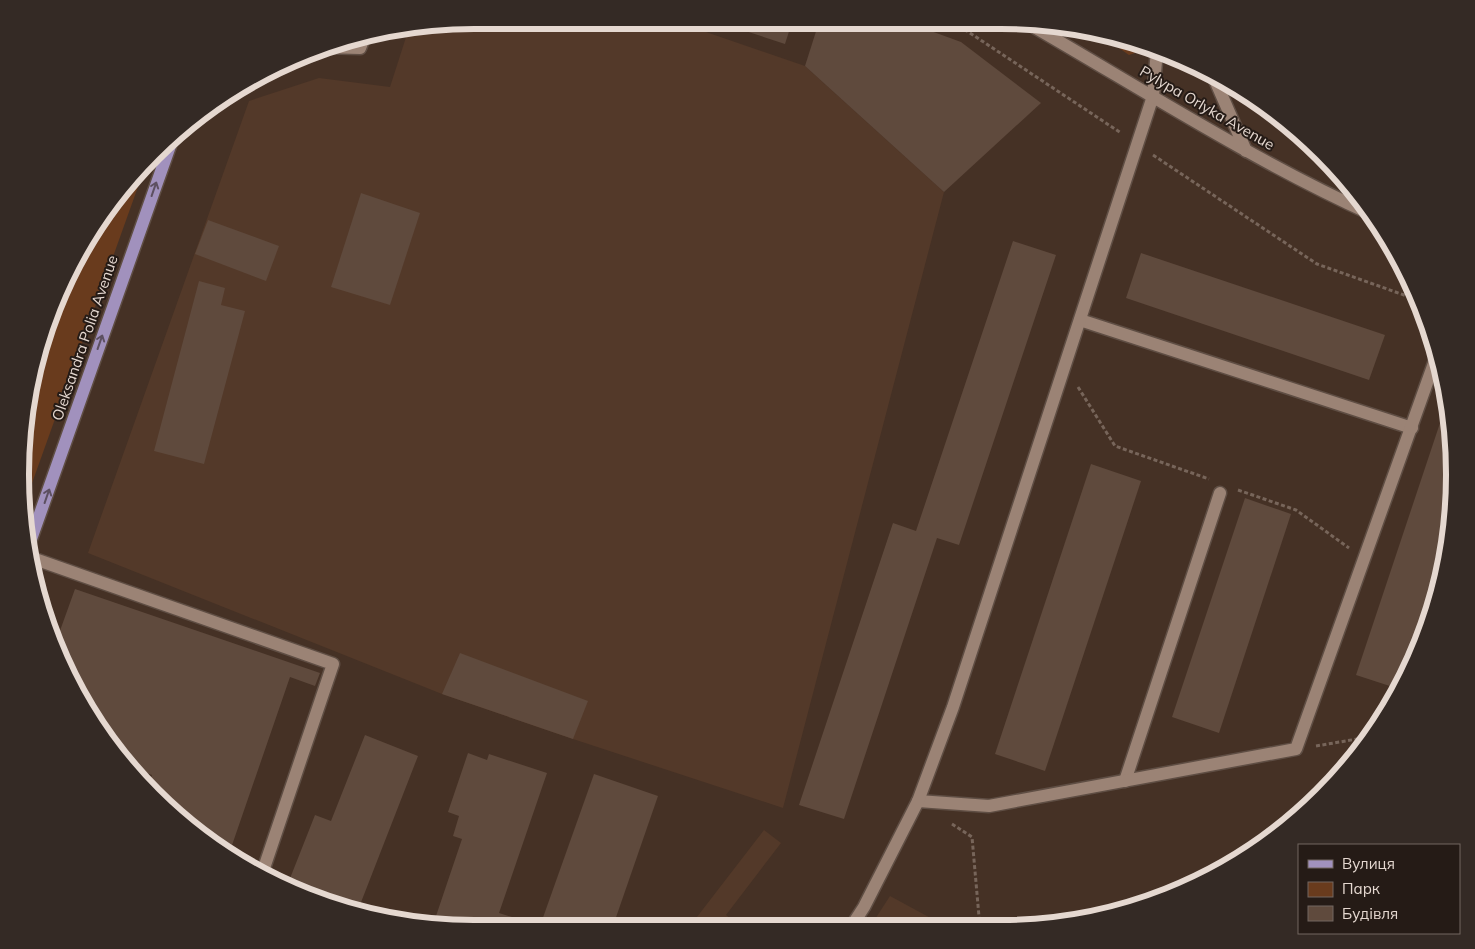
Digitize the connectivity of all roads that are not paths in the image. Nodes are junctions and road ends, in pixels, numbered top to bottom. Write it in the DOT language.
graph roads {
  1 [pos="1041,31"];
  2 [pos="362,43"];
  3 [pos="346,48"];
  4 [pos="1156,57"];
  5 [pos="1217,85"];
  6 [pos="1153,96"];
  7 [pos="168,150"];
  8 [pos="1246,151"];
  9 [pos="1357,208"];
  10 [pos="1080,320"];
  11 [pos="1433,367"];
  12 [pos="1412,428"];
  13 [pos="1220,493"];
  14 [pos="33,533"];
  15 [pos="37,560"];
  16 [pos="1125,780"];
  17 [pos="918,801"];
  18 [pos="264,867"];
  19 [pos="856,920"];
  1 -- 6 [label="main road, Pylypa Orlyka Avenue"];
  2 -- 3 [label="main road"];
  4 -- 6 [label="main road"];
  5 -- 8 [label="main road"];
  6 -- 8 [label="main road, Pylypa Orlyka Avenue"];
  6 -- 10 [label="main road"];
  14 -- 7 [label="main road, Oleksandra Polia Avenue, one-way"];
  8 -- 9 [label="main road, Pylypa Orlyka Avenue"];
  10 -- 12 [label="main road"];
  10 -- 17 [label="main road"];
  11 -- 12 [label="main road"];
  12 -- 16 [label="main road"];
  13 -- 16 [label="main road"];
  15 -- 18 [label="main road"];
  16 -- 17 [label="main road"];
  17 -- 19 [label="main road"];
}
